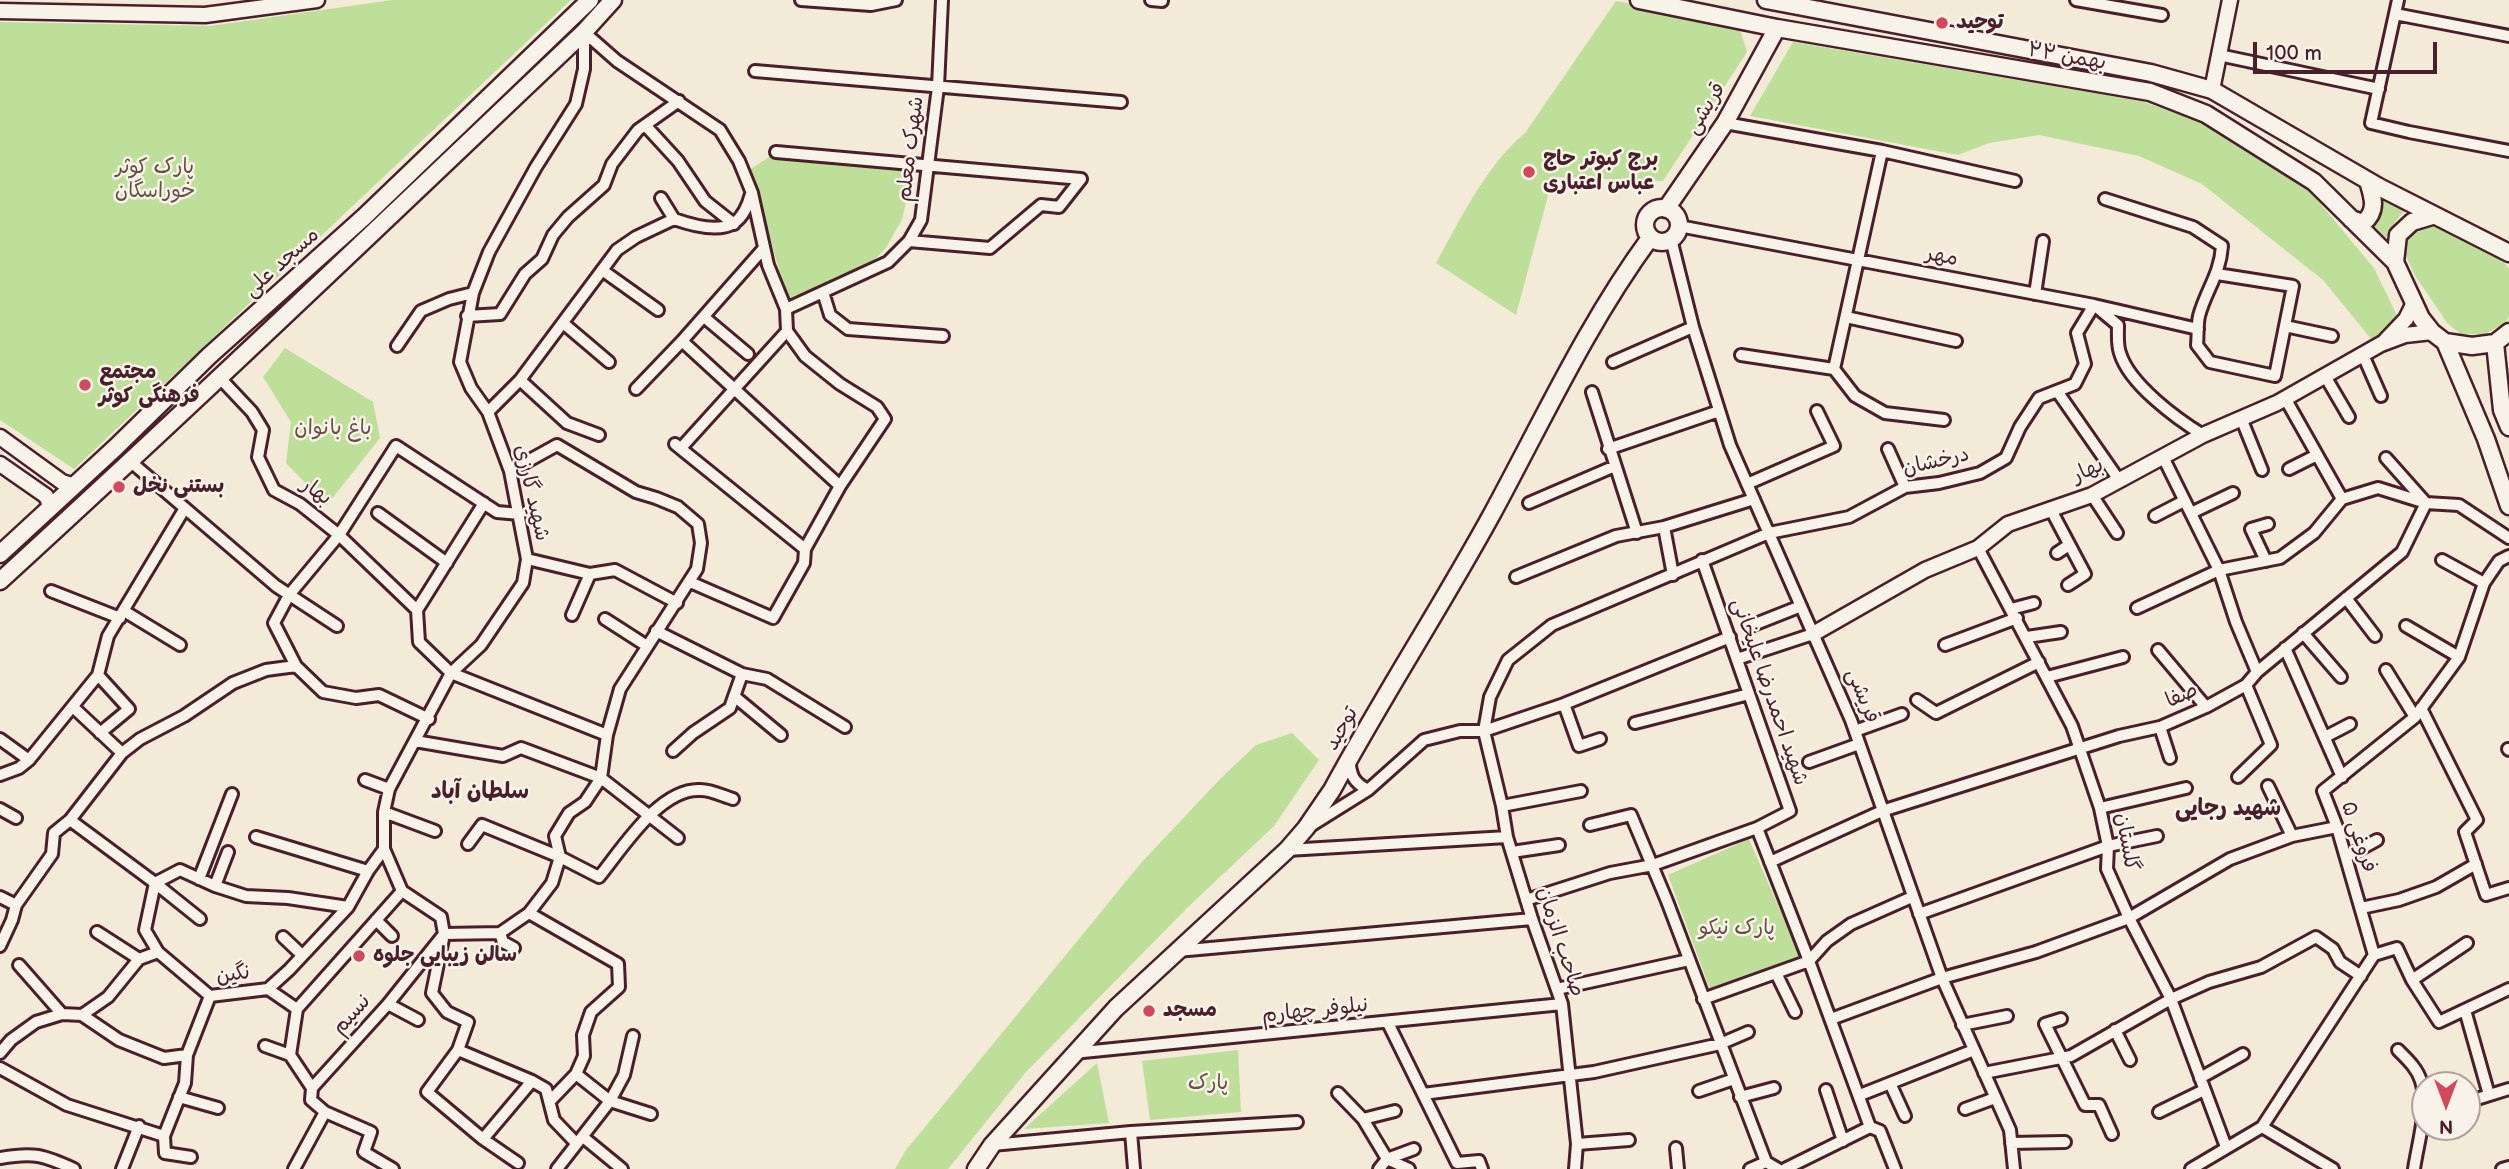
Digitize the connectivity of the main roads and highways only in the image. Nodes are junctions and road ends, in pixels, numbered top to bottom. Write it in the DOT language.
graph roads {
  1 [pos="590,0"];
  2 [pos="614,0"];
  3 [pos="1639,0"];
  4 [pos="1766,0"];
  5 [pos="1830,6"];
  6 [pos="1777,28"];
  7 [pos="2368,181"];
  8 [pos="1666,209"];
  9 [pos="2432,216"];
  10 [pos="364,217"];
  11 [pos="2351,219"];
  12 [pos="378,229"];
  13 [pos="1650,238"];
  14 [pos="2508,252"];
  15 [pos="2395,262"];
  16 [pos="2509,332"];
  17 [pos="2439,337"];
  18 [pos="2495,343"];
  19 [pos="2503,374"];
  20 [pos="2509,427"];
  21 [pos="2509,506"];
  22 [pos="0,554"];
  23 [pos="0,581"];
  24 [pos="976,1169"];
  1 -- 10 [label="main road, مسجد علی"];
  2 -- 12 [label="main road, مسجد علی"];
  3 -- 6 [label="main road, ۲۲ بهمن"];
  4 -- 5 [label="main road, ۲۲ بهمن"];
  5 -- 7 [label="main road, ۲۲ بهمن"];
  6 -- 8 [label="main road, قریشی"];
  6 -- 11 [label="main road, ۲۲ بهمن"];
  7 -- 9 [label="main road, ۲۲ بهمن"];
  7 -- 11 [label="main road"];
  8 -- 13 [label="main road"];
  8 -- 13 [label="main road"];
  9 -- 14 [label="main road, ۲۲ بهمن"];
  9 -- 15 [label="main road"];
  10 -- 12 [label="main road"];
  10 -- 22 [label="main road, مسجد علی"];
  11 -- 15 [label="main road, ۲۲ بهمن"];
  12 -- 23 [label="main road, مسجد علی"];
  13 -- 24 [label="main road, توحید"];
  15 -- 17 [label="main road"];
  16 -- 18 [label="main road"];
  17 -- 18 [label="main road"];
  17 -- 21 [label="main road"];
  18 -- 19 [label="main road"];
  19 -- 20 [label="main road"];
}
